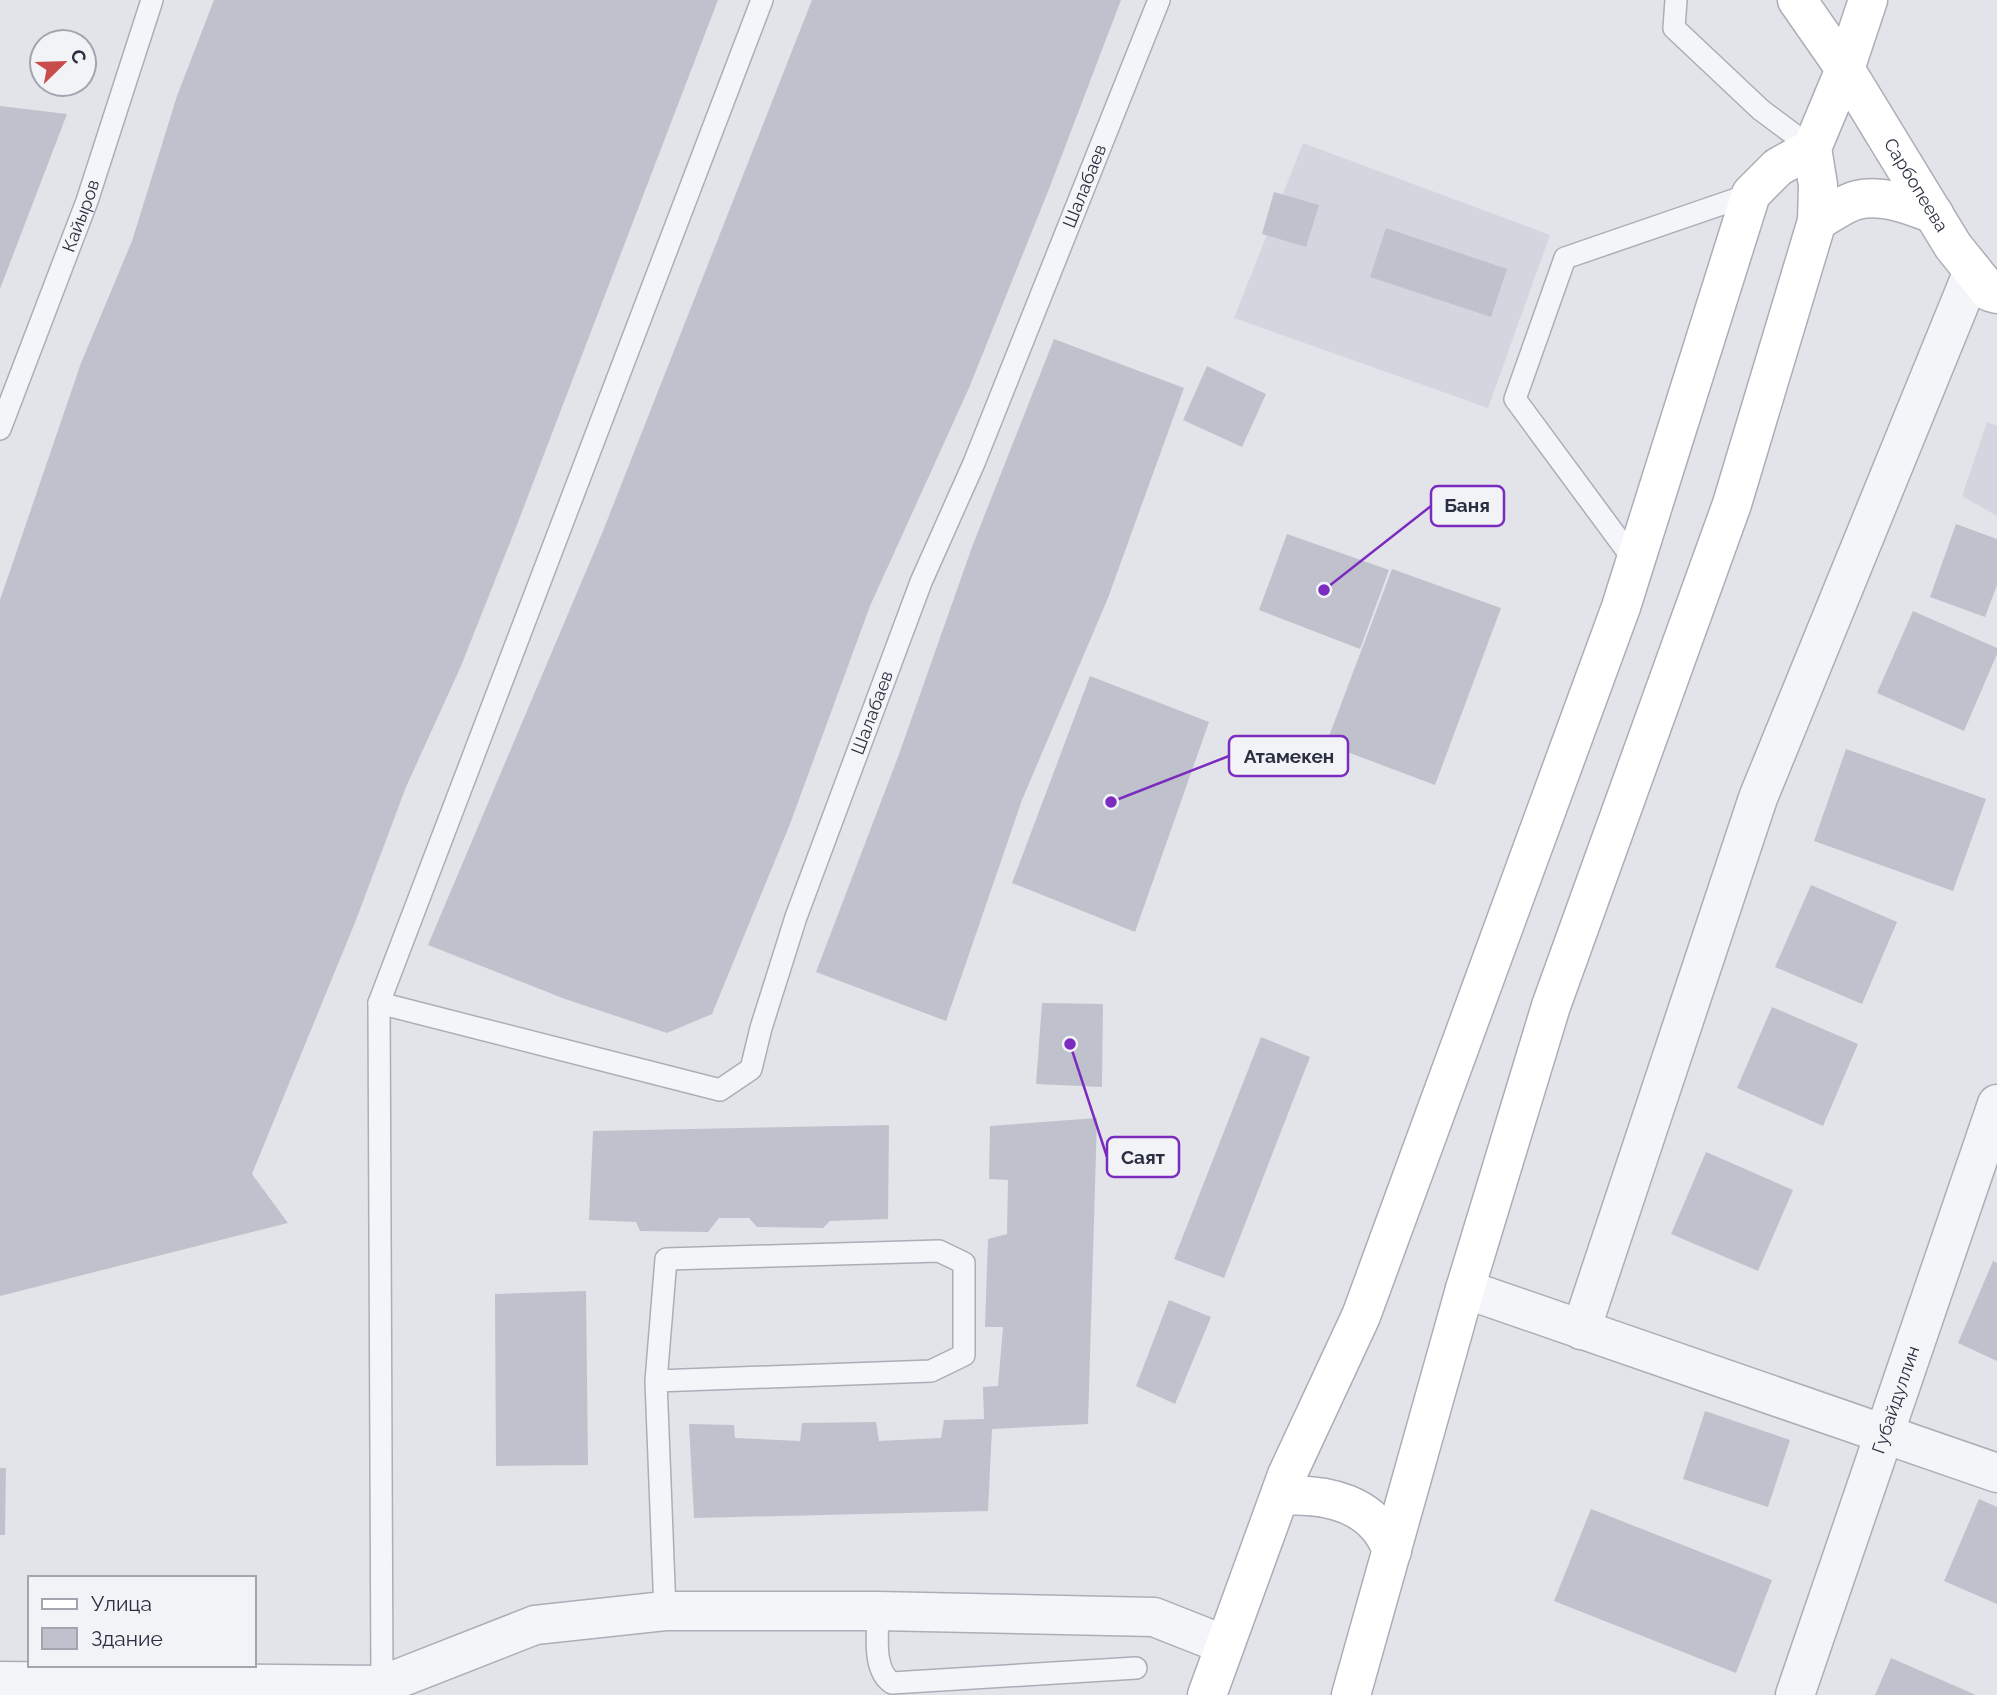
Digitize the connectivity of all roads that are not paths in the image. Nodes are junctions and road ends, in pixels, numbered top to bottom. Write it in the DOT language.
graph roads {
  1 [pos="152,0"];
  2 [pos="762,0"];
  3 [pos="1159,0"];
  4 [pos="1676,0"];
  5 [pos="1797,0"];
  6 [pos="1868,0"];
  7 [pos="1845,69"];
  8 [pos="1812,148"];
  9 [pos="1751,194"];
  10 [pos="1934,214"];
  11 [pos="1817,221"];
  12 [pos="1985,283"];
  13 [pos="0,429"];
  14 [pos="1636,563"];
  15 [pos="379,1003"];
  16 [pos="1997,1104"];
  17 [pos="1465,1289"];
  18 [pos="1581,1330"];
  19 [pos="656,1381"];
  20 [pos="1884,1435"];
  21 [pos="1997,1473"];
  22 [pos="1280,1496"];
  23 [pos="1392,1551"];
  24 [pos="665,1611"];
  25 [pos="878,1611"];
  26 [pos="1225,1645"];
  27 [pos="1136,1668"];
  28 [pos="0,1681"];
  29 [pos="376,1689"];
  30 [pos="892,1689"];
  31 [pos="1207,1695"];
  32 [pos="1351,1695"];
  33 [pos="1795,1695"];
  1 -- 13 [label="lane, Кайыров"];
  2 -- 15 [label="lane"];
  3 -- 15 [label="lane, Шалабаев"];
  4 -- 8 [label="lane"];
  5 -- 7 [label="street, Сарбопеева"];
  6 -- 7 [label="street"];
  7 -- 8 [label="street"];
  7 -- 10 [label="street, Сарбопеева"];
  8 -- 9 [label="street"];
  8 -- 11 [label="street"];
  9 -- 14 [label="street"];
  9 -- 14 [label="lane"];
  10 -- 11 [label="street"];
  10 -- 12 [label="street, Сарбопеева"];
  11 -- 17 [label="street"];
  12 -- 18 [label="street"];
  14 -- 22 [label="street"];
  15 -- 29 [label="lane"];
  16 -- 20 [label="street, Губайдуллин"];
  17 -- 18 [label="street"];
  17 -- 23 [label="street"];
  18 -- 20 [label="street"];
  19 -- 19 [label="lane"];
  19 -- 24 [label="lane"];
  20 -- 21 [label="street"];
  20 -- 33 [label="street, Губайдуллин"];
  22 -- 23 [label="street"];
  22 -- 26 [label="street"];
  23 -- 32 [label="street"];
  24 -- 25 [label="street"];
  24 -- 29 [label="street"];
  25 -- 26 [label="street"];
  25 -- 30 [label="lane"];
  26 -- 31 [label="street"];
  27 -- 30 [label="lane"];
  28 -- 29 [label="street"];
}
